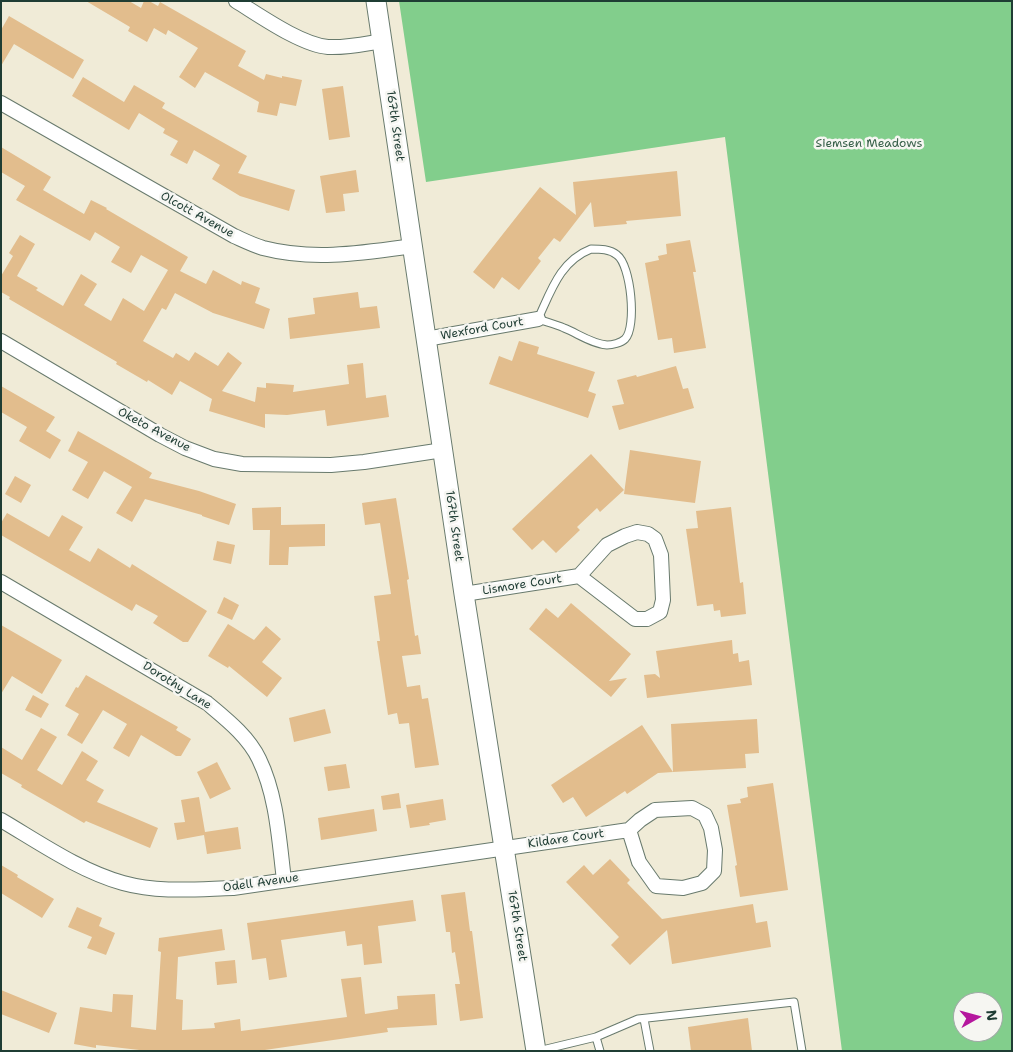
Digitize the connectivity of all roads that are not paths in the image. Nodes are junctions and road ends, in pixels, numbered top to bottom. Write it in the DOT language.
graph roads {
  1 [pos="236,1"];
  2 [pos="376,1"];
  3 [pos="382,41"];
  4 [pos="1,103"];
  5 [pos="412,246"];
  6 [pos="538,319"];
  7 [pos="426,340"];
  8 [pos="1,342"];
  9 [pos="443,450"];
  10 [pos="579,576"];
  11 [pos="1,582"];
  12 [pos="464,594"];
  13 [pos="1,820"];
  14 [pos="629,830"];
  15 [pos="504,848"];
  16 [pos="284,880"];
  17 [pos="644,1019"];
  18 [pos="596,1037"];
  19 [pos="537,1051"];
  20 [pos="600,1051"];
  21 [pos="650,1051"];
  22 [pos="802,1051"];
  1 -- 3 [label="street"];
  2 -- 3 [label="street, 167th Street"];
  3 -- 5 [label="street, 167th Street"];
  4 -- 5 [label="street, Olcott Avenue"];
  5 -- 7 [label="street, 167th Street"];
  6 -- 6 [label="lane, Wexford Court"];
  6 -- 7 [label="street, Wexford Court"];
  7 -- 9 [label="street, 167th Street"];
  8 -- 9 [label="street, Oketo Avenue"];
  9 -- 12 [label="street, 167th Street"];
  10 -- 10 [label="street, Lismore Court"];
  10 -- 12 [label="street, Lismore Court"];
  11 -- 16 [label="street, Dorothy Lane"];
  12 -- 15 [label="street, 167th Street"];
  13 -- 16 [label="street, Odell Avenue"];
  14 -- 14 [label="street"];
  14 -- 15 [label="street, Kildare Court"];
  15 -- 16 [label="street, Odell Avenue"];
  15 -- 19 [label="street, 167th Street"];
  17 -- 18 [label="lane"];
  17 -- 21 [label="lane"];
  17 -- 22 [label="lane"];
  18 -- 19 [label="lane"];
  18 -- 20 [label="lane"];
}
